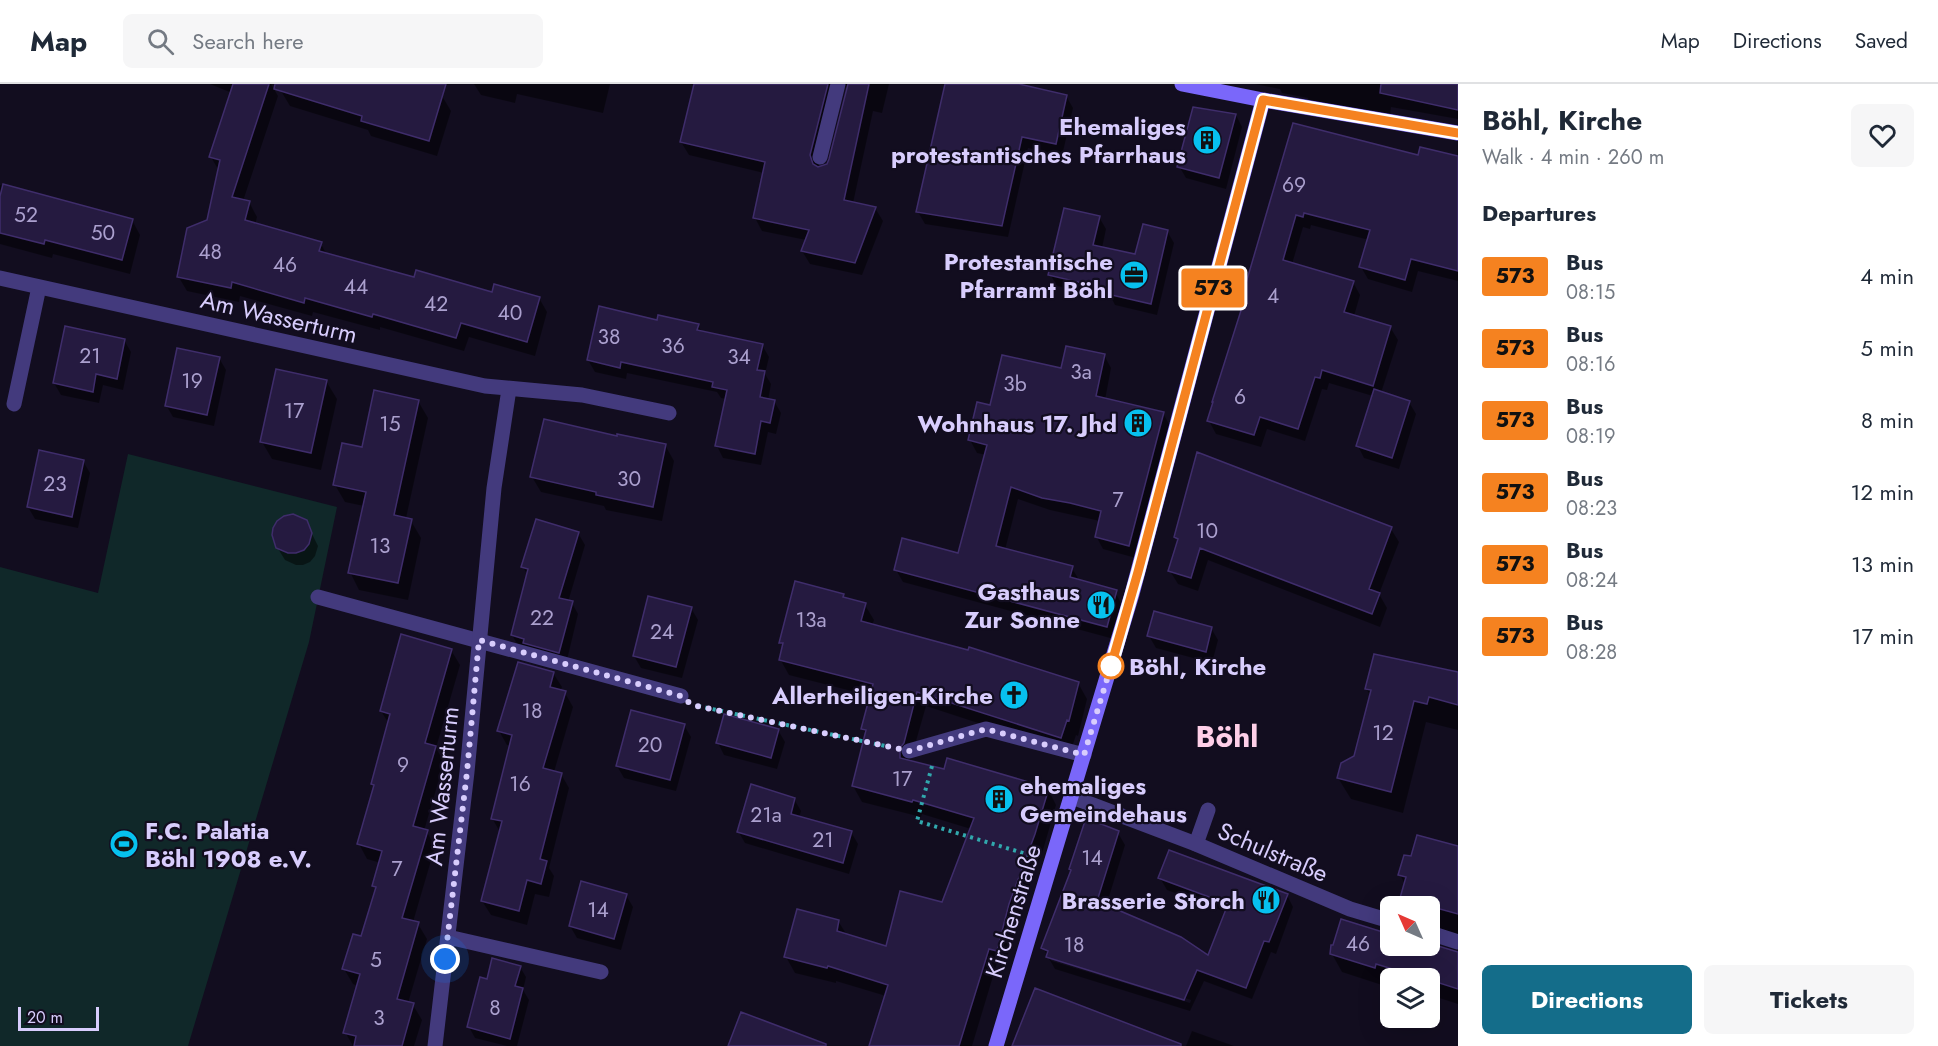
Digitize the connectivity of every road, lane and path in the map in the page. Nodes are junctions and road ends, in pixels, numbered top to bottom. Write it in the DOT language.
graph roads {
  1 [pos="838,84"];
  2 [pos="1182,84"];
  3 [pos="1263,100"];
  4 [pos="1458,133"];
  5 [pos="820,157"];
  6 [pos="0,278"];
  7 [pos="39,287"];
  8 [pos="509,390"];
  9 [pos="14,404"];
  10 [pos="669,413"];
  11 [pos="318,597"];
  12 [pos="479,640"];
  13 [pos="681,696"];
  14 [pos="939,742"];
  15 [pos="909,751"];
  16 [pos="1084,755"];
  17 [pos="1072,797"];
  18 [pos="1208,810"];
  19 [pos="1196,844"];
  20 [pos="1052,861"];
  21 [pos="1380,918"];
  22 [pos="1440,936"];
  23 [pos="448,937"];
  24 [pos="1458,942"];
  25 [pos="601,972"];
  26 [pos="435,1046"];
  27 [pos="996,1046"];
  1 -- 5 [label="street"];
  2 -- 3 [label="street"];
  3 -- 4 [label="street"];
  3 -- 16 [label="street, Kirchenstraße"];
  6 -- 7 [label="street, Am Wasserturm"];
  7 -- 8 [label="street, Am Wasserturm"];
  7 -- 9 [label="street"];
  8 -- 10 [label="street, Am Wasserturm"];
  8 -- 12 [label="street, Am Wasserturm"];
  11 -- 12 [label="street"];
  12 -- 13 [label="street"];
  12 -- 23 [label="street, Am Wasserturm"];
  13 -- 15 [label="path"];
  14 -- 15 [label="street"];
  14 -- 16 [label="street"];
  14 -- 20 [label="path"];
  16 -- 17 [label="street, Kirchenstraße"];
  17 -- 19 [label="street, Schulstraße"];
  17 -- 20 [label="street, Kirchenstraße"];
  18 -- 19 [label="street"];
  19 -- 21 [label="street, Schulstraße"];
  20 -- 27 [label="street, Kirchenstraße"];
  22 -- 24 [label="street"];
  23 -- 25 [label="street"];
  23 -- 26 [label="street, Am Wasserturm"];
}
